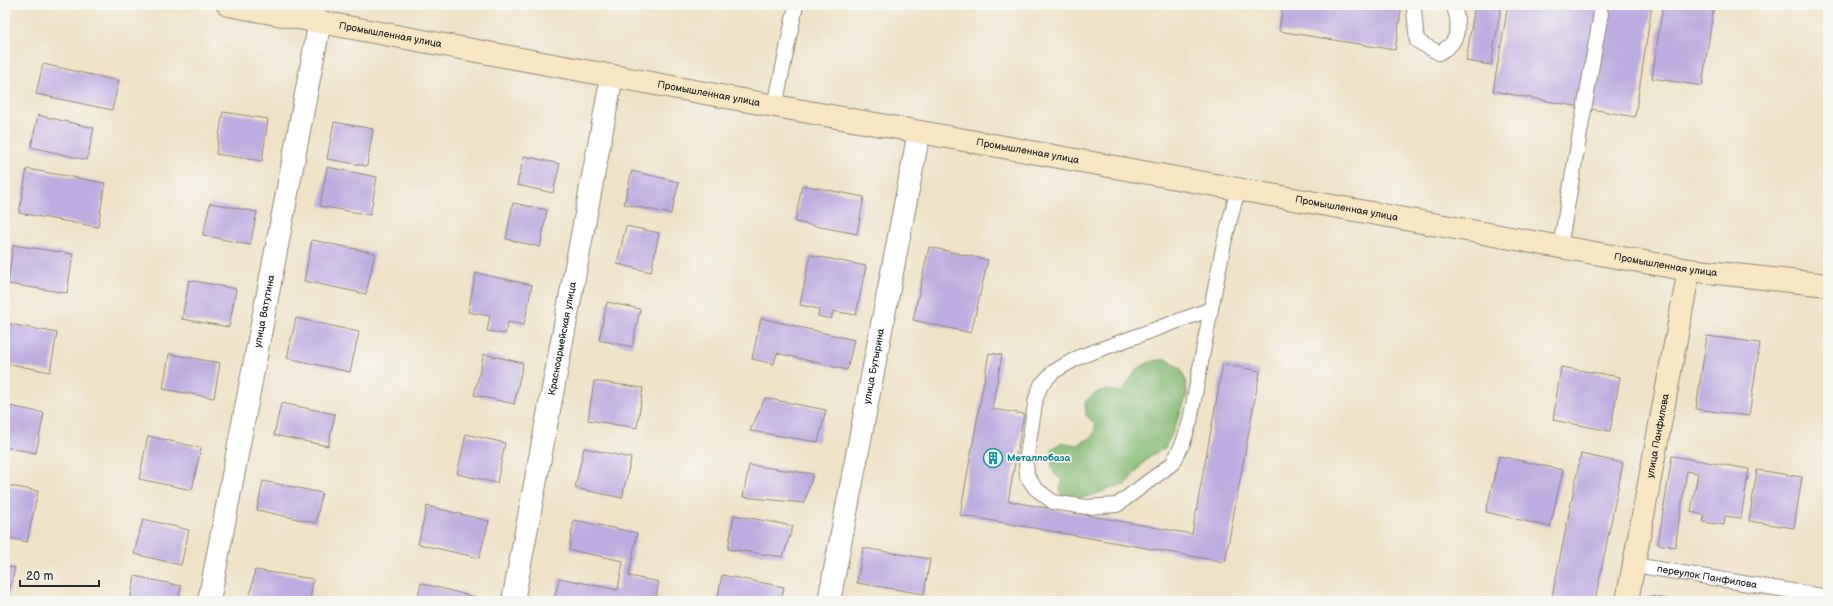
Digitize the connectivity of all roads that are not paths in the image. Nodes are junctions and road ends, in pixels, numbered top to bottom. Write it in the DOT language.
graph roads {
  1 [pos="228,5"];
  2 [pos="796,5"];
  3 [pos="1415,5"];
  4 [pos="1453,5"];
  5 [pos="1602,13"];
  6 [pos="320,21"];
  7 [pos="612,76"];
  8 [pos="775,106"];
  9 [pos="919,132"];
  10 [pos="1238,189"];
  11 [pos="1560,247"];
  12 [pos="1689,270"];
  13 [pos="1828,285"];
  14 [pos="1211,309"];
  15 [pos="1634,565"];
  16 [pos="1828,596"];
  17 [pos="209,601"];
  18 [pos="513,601"];
  19 [pos="829,601"];
  20 [pos="1627,601"];
  1 -- 6 [label="street, Промышленная улица"];
  2 -- 8 [label="lane"];
  3 -- 4 [label="lane"];
  5 -- 11 [label="lane"];
  6 -- 7 [label="street, Промышленная улица"];
  6 -- 17 [label="street, улица Ватутина"];
  7 -- 8 [label="street, Промышленная улица"];
  7 -- 18 [label="street, Красноармейская улица"];
  8 -- 9 [label="street, Промышленная улица"];
  9 -- 10 [label="street, Промышленная улица"];
  9 -- 19 [label="street, улица Бутырина"];
  10 -- 11 [label="street, Промышленная улица"];
  10 -- 14 [label="lane"];
  11 -- 12 [label="street, Промышленная улица"];
  12 -- 13 [label="street, Промышленная улица"];
  12 -- 15 [label="street, улица Панфилова"];
  14 -- 14 [label="lane"];
  15 -- 16 [label="lane, переулок Панфилова"];
  15 -- 20 [label="street, улица Панфилова"];
}
